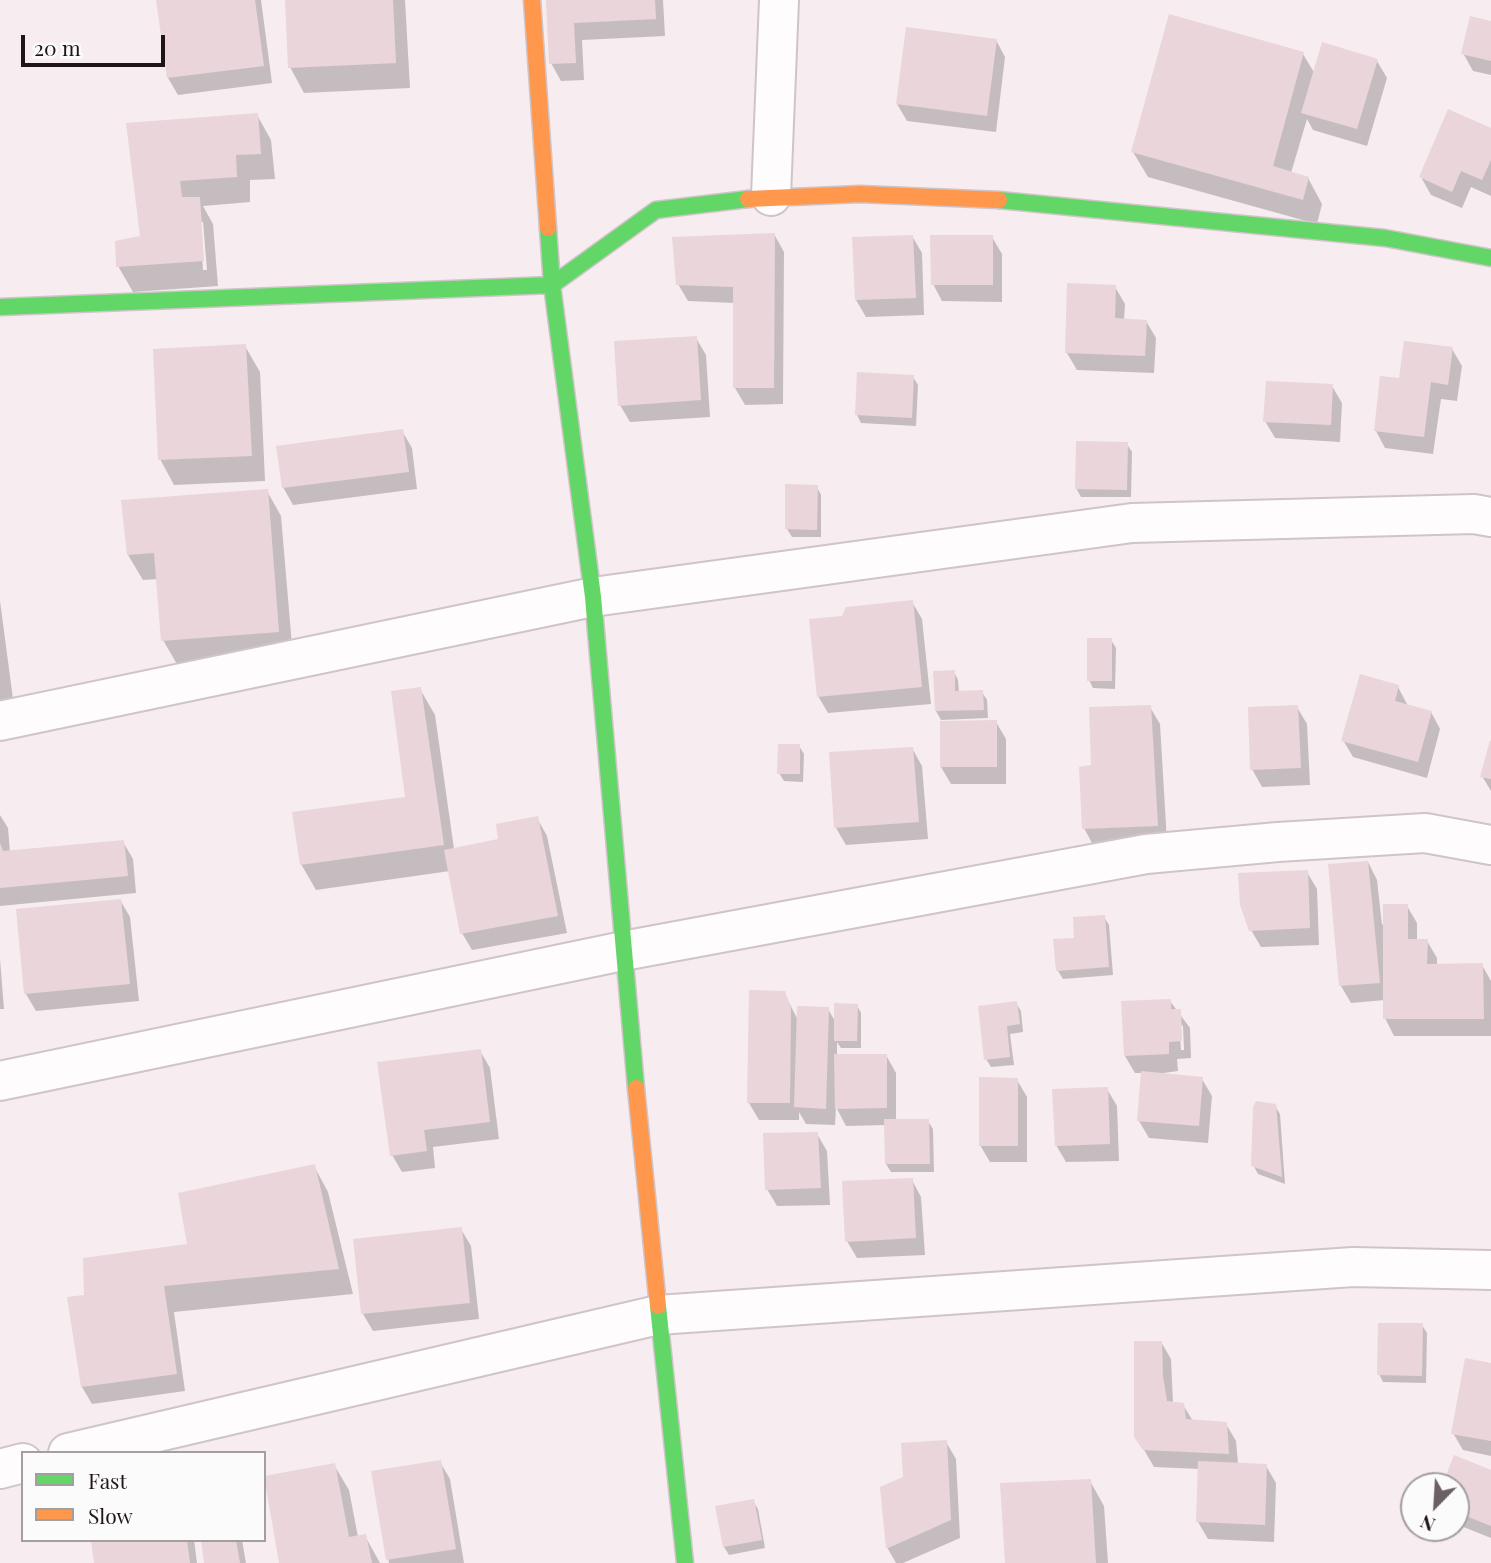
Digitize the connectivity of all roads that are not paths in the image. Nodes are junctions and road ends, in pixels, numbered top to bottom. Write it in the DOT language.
graph roads {
  1 [pos="532,0"];
  2 [pos="779,0"];
  3 [pos="771,196"];
  4 [pos="1491,258"];
  5 [pos="552,285"];
  6 [pos="0,307"];
  7 [pos="1491,517"];
  8 [pos="593,597"];
  9 [pos="0,721"];
  10 [pos="1491,845"];
  11 [pos="623,951"];
  12 [pos="0,1081"];
  13 [pos="1491,1269"];
  14 [pos="658,1315"];
  15 [pos="77,1451"];
  16 [pos="21,1464"];
  17 [pos="0,1469"];
  18 [pos="685,1563"];
  1 -- 5 [label="street"];
  2 -- 3 [label="street"];
  3 -- 4 [label="street"];
  3 -- 5 [label="street"];
  5 -- 6 [label="street"];
  5 -- 8 [label="street"];
  7 -- 8 [label="street"];
  8 -- 9 [label="street"];
  8 -- 11 [label="street"];
  10 -- 11 [label="street"];
  11 -- 12 [label="street"];
  11 -- 14 [label="street"];
  13 -- 14 [label="street"];
  14 -- 15 [label="street"];
  14 -- 18 [label="street"];
  16 -- 17 [label="street"];
}
